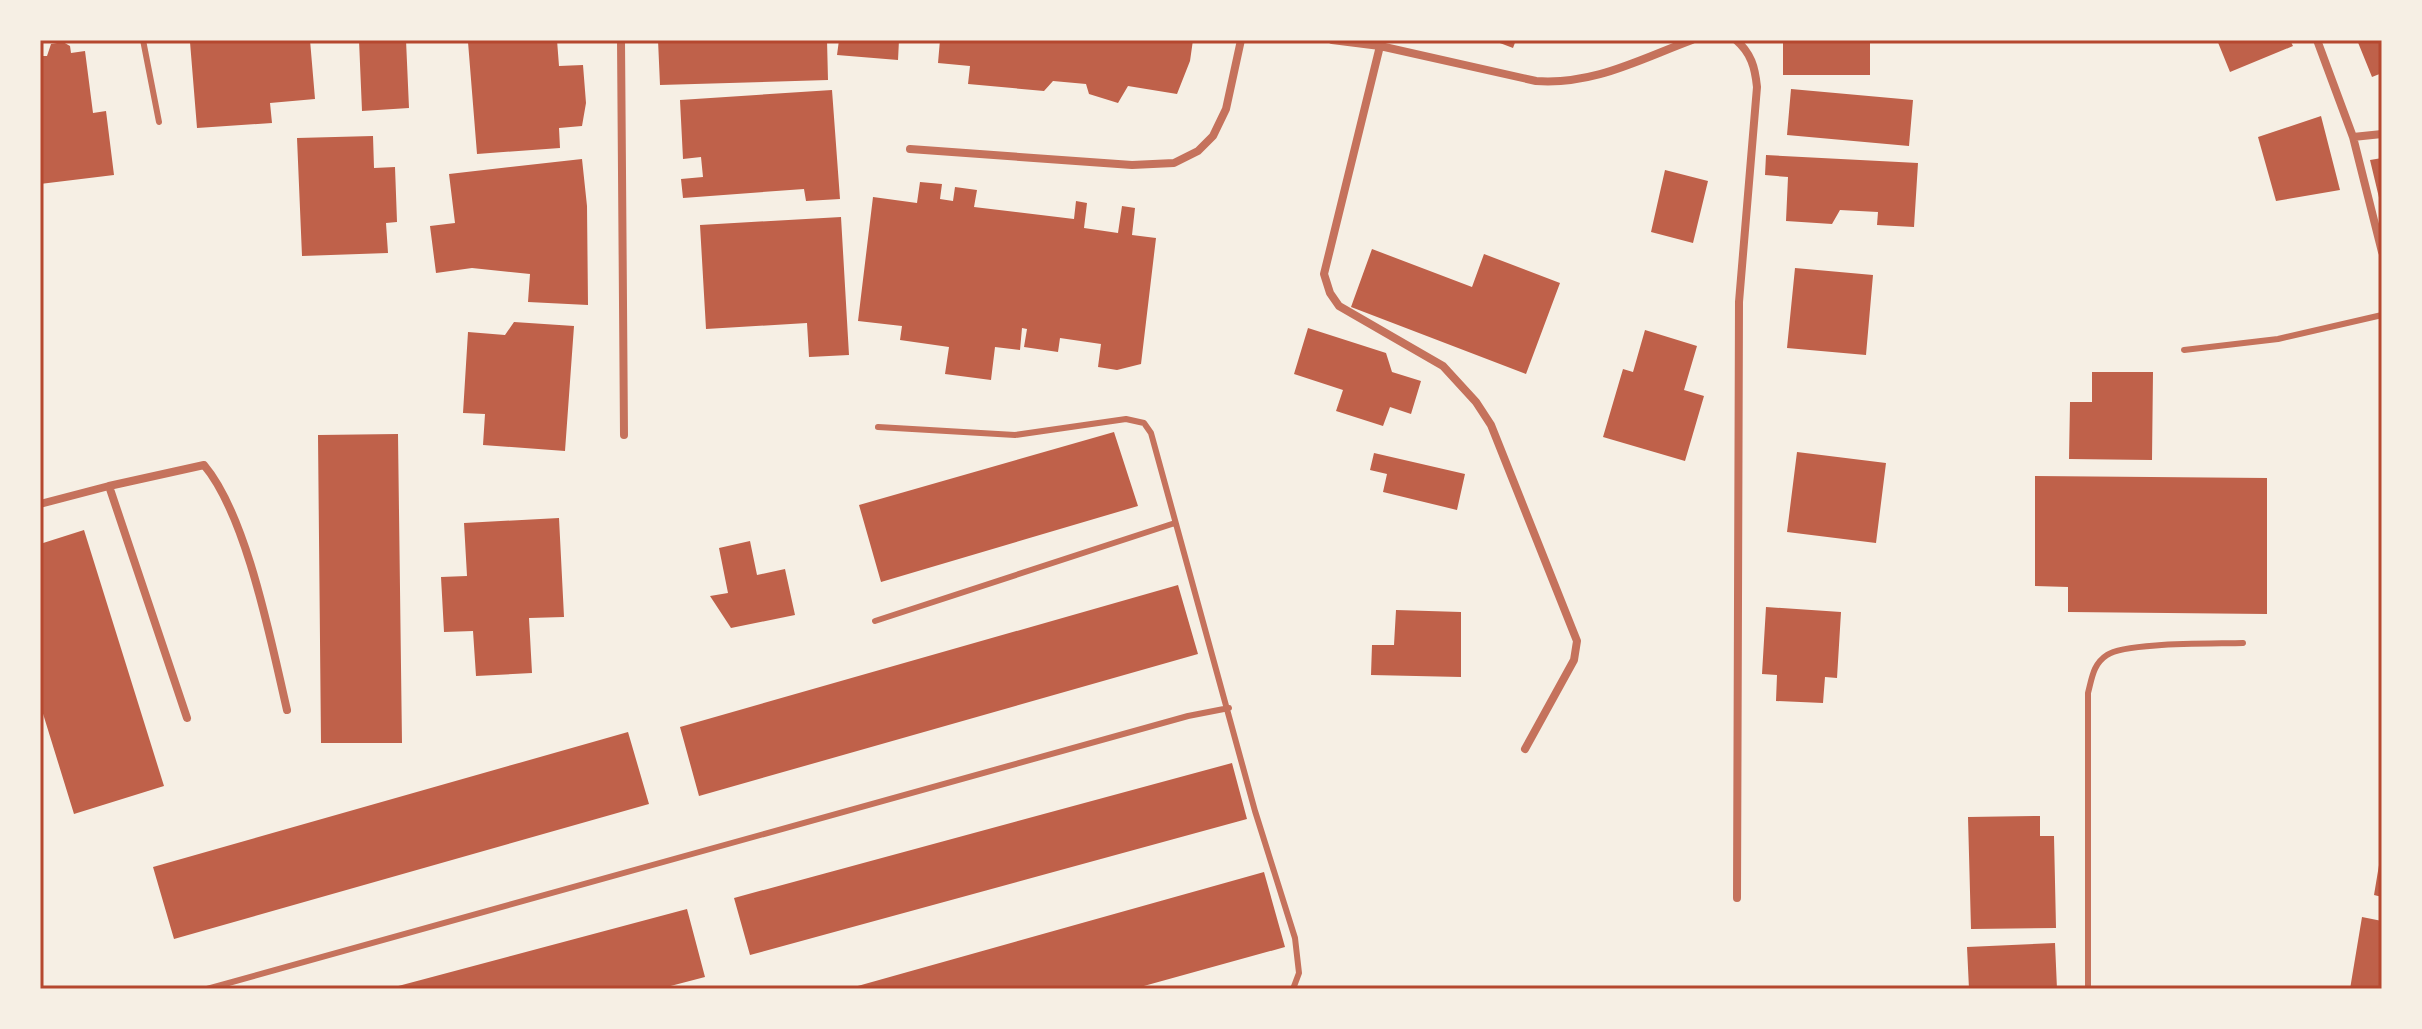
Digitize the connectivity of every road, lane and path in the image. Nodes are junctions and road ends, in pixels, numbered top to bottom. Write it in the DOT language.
graph roads {
  1 [pos="143,40"];
  2 [pos="621,40"];
  3 [pos="1241,40"];
  4 [pos="1332,40"];
  5 [pos="1692,40"];
  6 [pos="1736,40"];
  7 [pos="2317,40"];
  8 [pos="1380,46"];
  9 [pos="159,122"];
  10 [pos="2382,134"];
  11 [pos="2353,137"];
  12 [pos="910,149"];
  13 [pos="2382,252"];
  14 [pos="2382,315"];
  15 [pos="2184,350"];
  16 [pos="878,427"];
  17 [pos="624,435"];
  18 [pos="109,486"];
  19 [pos="40,504"];
  20 [pos="1175,523"];
  21 [pos="875,621"];
  22 [pos="2243,643"];
  23 [pos="1229,708"];
  24 [pos="287,710"];
  25 [pos="187,718"];
  26 [pos="1525,749"];
  27 [pos="1737,898"];
  28 [pos="207,989"];
  29 [pos="1293,989"];
  30 [pos="2088,989"];
  1 -- 9 [label="lane"];
  2 -- 17 [label="street"];
  3 -- 12 [label="street"];
  4 -- 8 [label="street"];
  5 -- 8 [label="street"];
  6 -- 27 [label="street"];
  7 -- 11 [label="street"];
  8 -- 26 [label="street"];
  10 -- 11 [label="street"];
  11 -- 13 [label="street"];
  14 -- 15 [label="lane"];
  16 -- 20 [label="lane"];
  18 -- 19 [label="street"];
  18 -- 24 [label="street"];
  18 -- 25 [label="street"];
  20 -- 21 [label="lane"];
  20 -- 23 [label="lane"];
  22 -- 30 [label="lane"];
  23 -- 28 [label="lane"];
  23 -- 29 [label="lane"];
}
